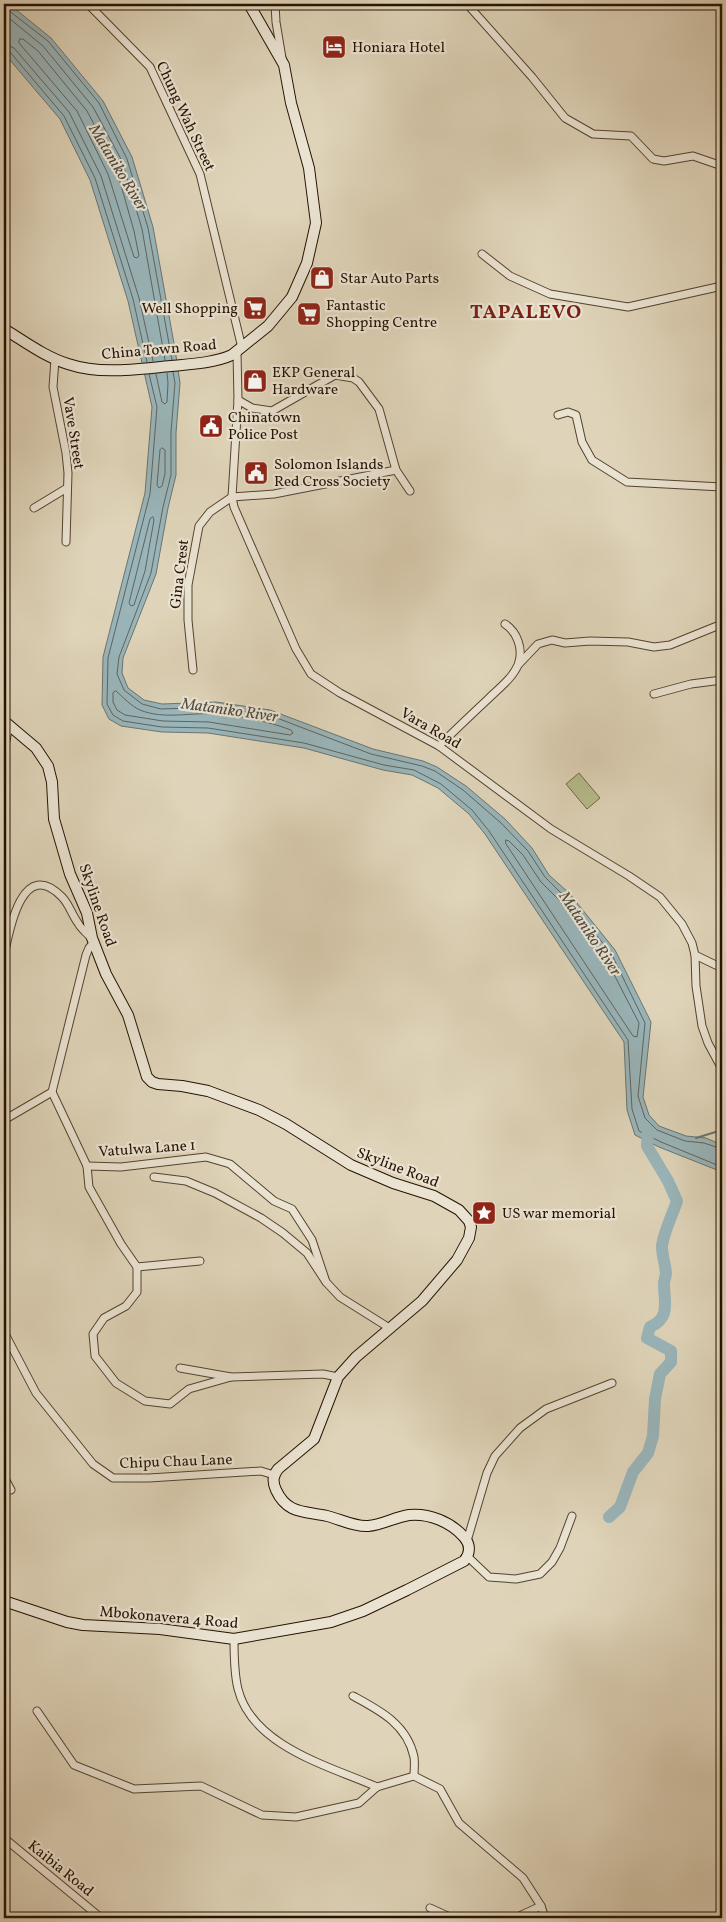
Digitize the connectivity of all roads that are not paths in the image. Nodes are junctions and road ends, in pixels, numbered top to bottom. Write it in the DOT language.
graph roads {
  1 [pos="88,4"];
  2 [pos="249,4"];
  3 [pos="275,4"];
  4 [pos="467,4"];
  5 [pos="284,65"];
  6 [pos="722,166"];
  7 [pos="482,254"];
  8 [pos="722,286"];
  9 [pos="4,329"];
  10 [pos="240,350"];
  11 [pos="55,359"];
  12 [pos="238,400"];
  13 [pos="558,415"];
  14 [pos="396,470"];
  15 [pos="722,487"];
  16 [pos="67,488"];
  17 [pos="410,491"];
  18 [pos="232,497"];
  19 [pos="34,508"];
  20 [pos="66,542"];
  21 [pos="505,624"];
  22 [pos="722,624"];
  23 [pos="519,664"];
  24 [pos="193,670"];
  25 [pos="722,680"];
  26 [pos="654,694"];
  27 [pos="6,723"];
  28 [pos="439,746"];
  29 [pos="4,751"];
  30 [pos="93,940"];
  31 [pos="694,955"];
  32 [pos="4,956"];
  33 [pos="722,968"];
  34 [pos="722,1069"];
  35 [pos="52,1092"];
  36 [pos="4,1120"];
  37 [pos="86,1166"];
  38 [pos="154,1177"];
  39 [pos="200,1260"];
  40 [pos="137,1267"];
  41 [pos="326,1282"];
  42 [pos="391,1329"];
  43 [pos="4,1332"];
  44 [pos="180,1368"];
  45 [pos="232,1377"];
  46 [pos="338,1377"];
  47 [pos="612,1382"];
  48 [pos="274,1475"];
  49 [pos="4,1477"];
  50 [pos="7,1489"];
  51 [pos="572,1516"];
  52 [pos="467,1541"];
  53 [pos="468,1557"];
  54 [pos="4,1601"];
  55 [pos="234,1639"];
  56 [pos="353,1696"];
  57 [pos="37,1711"];
  58 [pos="414,1776"];
  59 [pos="377,1787"];
  60 [pos="4,1838"];
  61 [pos="541,1906"];
  62 [pos="430,1908"];
  63 [pos="101,1918"];
  64 [pos="452,1918"];
  65 [pos="515,1918"];
  66 [pos="545,1918"];
  1 -- 10 [label="street, Chung Wah Street"];
  2 -- 5 [label="street, China Town Road"];
  3 -- 5 [label="street"];
  4 -- 6 [label="street"];
  5 -- 10 [label="street, China Town Road"];
  7 -- 8 [label="street"];
  9 -- 11 [label="street, China Town Road"];
  10 -- 11 [label="street, China Town Road"];
  10 -- 12 [label="street, Vara Road"];
  11 -- 16 [label="street, Vave Street"];
  12 -- 14 [label="street"];
  12 -- 18 [label="street, Vara Road"];
  13 -- 15 [label="street"];
  14 -- 17 [label="street"];
  14 -- 18 [label="street"];
  16 -- 19 [label="street"];
  16 -- 20 [label="street, Vave Street"];
  18 -- 24 [label="street, Gina Crest"];
  18 -- 28 [label="street, Vara Road"];
  21 -- 23 [label="street"];
  22 -- 23 [label="street"];
  23 -- 28 [label="street"];
  25 -- 26 [label="street"];
  27 -- 29 [label="street"];
  27 -- 30 [label="street, Skyline Road"];
  28 -- 31 [label="street, Vara Road"];
  30 -- 32 [label="street"];
  30 -- 35 [label="street"];
  30 -- 42 [label="street, Skyline Road"];
  31 -- 33 [label="street"];
  31 -- 34 [label="street, Vara Road"];
  35 -- 36 [label="street"];
  35 -- 37 [label="street"];
  37 -- 40 [label="street"];
  37 -- 41 [label="street, Vatulwa Lane 1"];
  38 -- 41 [label="street"];
  39 -- 40 [label="street"];
  40 -- 45 [label="street"];
  41 -- 42 [label="street"];
  42 -- 46 [label="street, Skyline Road"];
  43 -- 48 [label="street, Chipu Chau Lane"];
  44 -- 45 [label="street"];
  45 -- 46 [label="street"];
  46 -- 48 [label="street, Skyline Road"];
  47 -- 52 [label="street"];
  48 -- 52 [label="street"];
  49 -- 50 [label="street"];
  51 -- 53 [label="street"];
  52 -- 53 [label="street"];
  53 -- 55 [label="street, Mbokonavera 4 Road"];
  54 -- 55 [label="street, Mbokonavera 4 Road"];
  55 -- 59 [label="street"];
  56 -- 58 [label="street"];
  57 -- 59 [label="street"];
  58 -- 59 [label="street"];
  58 -- 61 [label="street"];
  60 -- 63 [label="street, Kaibia Road"];
  61 -- 65 [label="street"];
  61 -- 66 [label="street"];
  62 -- 64 [label="street"];
}
